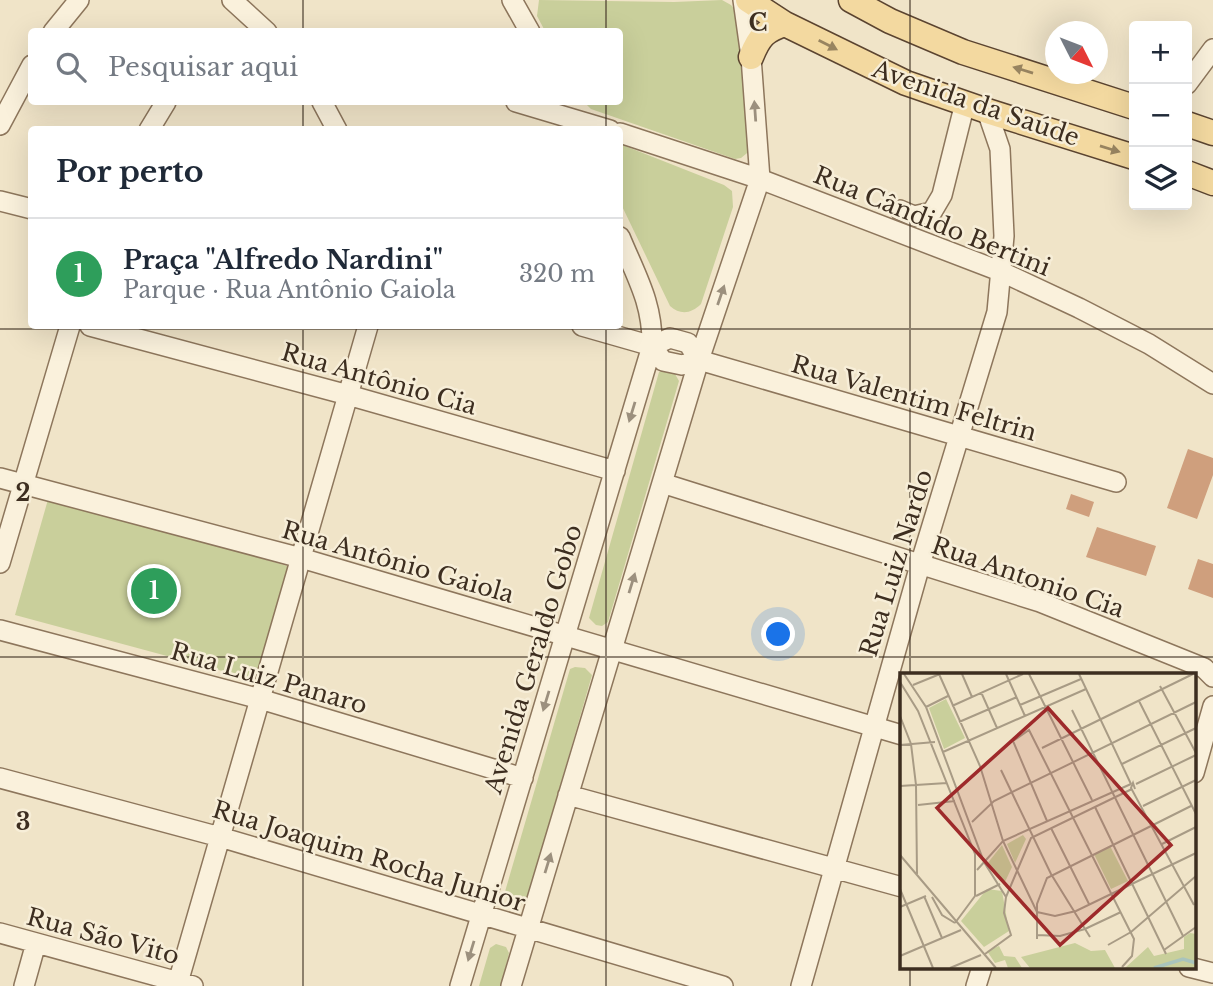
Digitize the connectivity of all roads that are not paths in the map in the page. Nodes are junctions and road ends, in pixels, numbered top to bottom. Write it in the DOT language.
graph roads {
  1 [pos="79,0"];
  2 [pos="232,0"];
  3 [pos="745,0"];
  4 [pos="851,0"];
  5 [pos="518,4"];
  6 [pos="785,24"];
  7 [pos="56,28"];
  8 [pos="263,28"];
  9 [pos="528,28"];
  10 [pos="1213,49"];
  11 [pos="751,57"];
  12 [pos="28,72"];
  13 [pos="1192,77"];
  14 [pos="164,105"];
  15 [pos="324,105"];
  16 [pos="528,105"];
  17 [pos="1129,105"];
  18 [pos="976,107"];
  19 [pos="572,116"];
  20 [pos="1020,121"];
  21 [pos="0,125"];
  22 [pos="151,126"];
  23 [pos="335,126"];
  24 [pos="599,126"];
  25 [pos="1192,126"];
  26 [pos="1213,133"];
  27 [pos="623,134"];
  28 [pos="1000,149"];
  29 [pos="1129,154"];
  30 [pos="760,179"];
  31 [pos="0,201"];
  32 [pos="28,208"];
  33 [pos="900,210"];
  34 [pos="623,244"];
  35 [pos="1002,272"];
  36 [pos="69,329"];
  37 [pos="101,329"];
  38 [pos="367,329"];
  39 [pos="592,329"];
  40 [pos="652,346"];
  41 [pos="699,360"];
  42 [pos="1213,384"];
  43 [pos="348,395"];
  44 [pos="960,437"];
  45 [pos="615,471"];
  46 [pos="0,478"];
  47 [pos="1116,482"];
  48 [pos="662,483"];
  49 [pos="23,485"];
  50 [pos="301,558"];
  51 [pos="0,563"];
  52 [pos="920,565"];
  53 [pos="0,631"];
  54 [pos="565,636"];
  55 [pos="612,648"];
  56 [pos="1213,677"];
  57 [pos="260,699"];
  58 [pos="1213,706"];
  59 [pos="874,726"];
  60 [pos="900,734"];
  61 [pos="1196,766"];
  62 [pos="0,778"];
  63 [pos="523,778"];
  64 [pos="568,795"];
  65 [pos="220,836"];
  66 [pos="834,868"];
  67 [pos="900,887"];
  68 [pos="482,915"];
  69 [pos="528,929"];
  70 [pos="0,933"];
  71 [pos="0,947"];
  72 [pos="39,951"];
  73 [pos="982,968"];
  74 [pos="1193,968"];
  75 [pos="1213,973"];
  76 [pos="183,985"];
  77 [pos="24,986"];
  78 [pos="35,986"];
  79 [pos="144,986"];
  80 [pos="460,986"];
  81 [pos="510,986"];
  82 [pos="723,986"];
  83 [pos="801,986"];
  84 [pos="976,986"];
  1 -- 7 [label="street"];
  2 -- 8 [label="street"];
  3 -- 6 [label="main road, Avenida da Saúde"];
  3 -- 11 [label="street"];
  17 -- 4 [label="main road, Avenida da Saúde, one-way"];
  5 -- 9 [label="street"];
  6 -- 11 [label="main road"];
  6 -- 18 [label="main road, Avenida da Saúde, one-way"];
  10 -- 13 [label="street"];
  30 -- 11 [label="street, one-way"];
  12 -- 21 [label="street"];
  14 -- 22 [label="street"];
  15 -- 23 [label="street"];
  16 -- 19 [label="street"];
  18 -- 20 [label="main road, Avenida da Saúde"];
  18 -- 28 [label="street, Rua Luiz Nardo"];
  18 -- 33 [label="street"];
  19 -- 24 [label="street"];
  20 -- 28 [label="street"];
  20 -- 29 [label="main road, Avenida da Saúde, one-way"];
  25 -- 26 [label="main road"];
  27 -- 30 [label="street, Rua Cândido Bertini"];
  28 -- 35 [label="street, Rua Luiz Nardo"];
  30 -- 35 [label="street, Rua Cândido Bertini"];
  41 -- 30 [label="street, one-way"];
  31 -- 32 [label="street"];
  34 -- 40 [label="street"];
  35 -- 42 [label="street, Rua Cândido Bertini"];
  35 -- 44 [label="street, Rua Luiz Nardo"];
  36 -- 49 [label="street"];
  37 -- 43 [label="street, Rua Antônio Cia"];
  38 -- 43 [label="street"];
  39 -- 40 [label="street, Rua Valentim Feltrin"];
  40 -- 41 [label="street, Rua Valentim Feltrin"];
  40 -- 45 [label="street, Avenida Geraldo Gobo, one-way"];
  41 -- 44 [label="street, Rua Valentim Feltrin"];
  41 -- 48 [label="street"];
  43 -- 45 [label="street, Rua Antônio Cia"];
  43 -- 50 [label="street"];
  44 -- 47 [label="street, Rua Valentim Feltrin"];
  44 -- 52 [label="street, Rua Luiz Nardo"];
  45 -- 54 [label="street, Avenida Geraldo Gobo"];
  46 -- 49 [label="street, Rua Antônio Gaiola"];
  48 -- 52 [label="street, Rua Antonio Cia"];
  55 -- 48 [label="street, one-way"];
  49 -- 50 [label="street, Rua Antônio Gaiola"];
  49 -- 51 [label="street"];
  50 -- 54 [label="street, Rua Antônio Gaiola"];
  50 -- 57 [label="street"];
  52 -- 56 [label="street, Rua Antonio Cia"];
  52 -- 59 [label="street, Rua Luiz Nardo"];
  53 -- 57 [label="street, Rua Luiz Panaro"];
  54 -- 55 [label="street, Rua Antônio Gaiola"];
  54 -- 63 [label="street, Avenida Geraldo Gobo, one-way"];
  55 -- 59 [label="street, Rua Antônio Gaiola"];
  55 -- 64 [label="street"];
  57 -- 63 [label="street, Rua Luiz Panaro"];
  57 -- 65 [label="street"];
  58 -- 61 [label="street"];
  59 -- 60 [label="street, Rua Antônio Gaiola"];
  59 -- 66 [label="street, Rua Luiz Nardo"];
  62 -- 65 [label="street, Rua Joaquim Rocha Junior"];
  63 -- 68 [label="street, Avenida Geraldo Gobo"];
  64 -- 66 [label="street"];
  69 -- 64 [label="street, one-way"];
  65 -- 68 [label="street, Rua Joaquim Rocha Junior"];
  65 -- 76 [label="street"];
  66 -- 67 [label="street"];
  66 -- 83 [label="street, Rua Luiz Nardo"];
  68 -- 69 [label="street, Rua Joaquim Rocha Junior"];
  68 -- 80 [label="street, Avenida Geraldo Gobo, one-way"];
  69 -- 81 [label="street"];
  69 -- 82 [label="street, Rua Joaquim Rocha Junior"];
  70 -- 72 [label="street, Rua São Vito"];
  71 -- 72 [label="street, Rua São Vito"];
  72 -- 76 [label="street, Rua São Vito"];
  72 -- 77 [label="street"];
  72 -- 78 [label="street"];
  72 -- 79 [label="street, Rua São Vito"];
  73 -- 84 [label="street"];
  74 -- 75 [label="street"];
}
